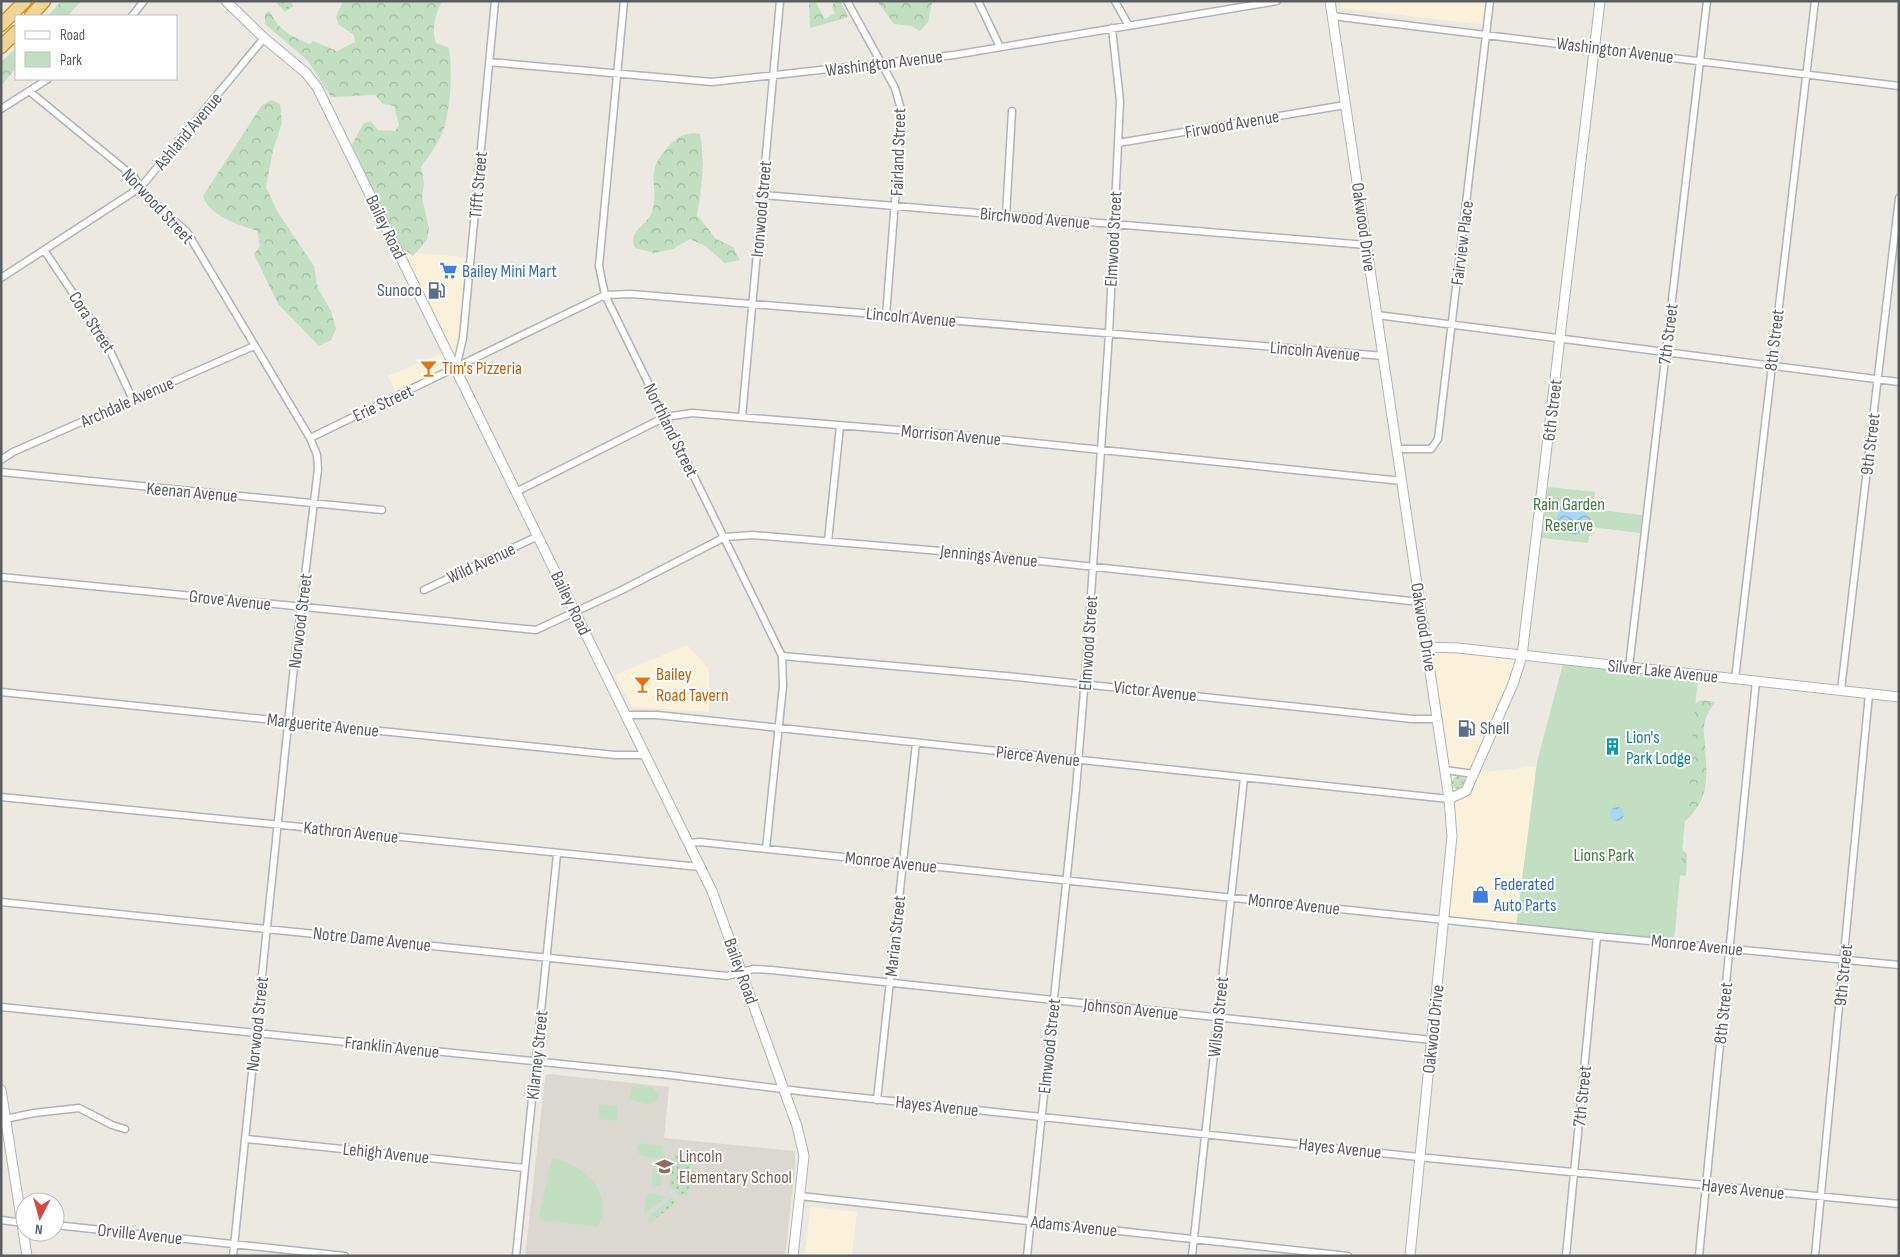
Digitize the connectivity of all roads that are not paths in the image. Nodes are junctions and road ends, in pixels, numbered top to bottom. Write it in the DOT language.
graph roads {
  1 [pos="25,1"];
  2 [pos="44,1"];
  3 [pos="144,1"];
  4 [pos="226,1"];
  5 [pos="495,1"];
  6 [pos="624,1"];
  7 [pos="780,1"];
  8 [pos="847,1"];
  9 [pos="978,1"];
  10 [pos="1115,1"];
  11 [pos="1277,1"];
  12 [pos="1330,1"];
  13 [pos="1490,1"];
  14 [pos="1600,1"];
  15 [pos="1707,1"];
  16 [pos="1815,1"];
  17 [pos="32,15"];
  18 [pos="133,15"];
  19 [pos="1332,16"];
  20 [pos="1,25"];
  21 [pos="1129,26"];
  22 [pos="1112,28"];
  23 [pos="15,33"];
  24 [pos="1486,34"];
  25 [pos="264,38"];
  26 [pos="1,47"];
  27 [pos="1000,47"];
  28 [pos="1595,48"];
  29 [pos="488,62"];
  30 [pos="1700,62"];
  31 [pos="883,64"];
  32 [pos="617,75"];
  33 [pos="774,75"];
  34 [pos="1806,75"];
  35 [pos="46,80"];
  36 [pos="1899,86"];
  37 [pos="29,91"];
  38 [pos="1345,105"];
  39 [pos="1,109"];
  40 [pos="1012,111"];
  41 [pos="1118,143"];
  42 [pos="141,187"];
  43 [pos="763,195"];
  44 [pos="1899,198"];
  45 [pos="896,206"];
  46 [pos="1006,216"];
  47 [pos="1113,224"];
  48 [pos="1366,245"];
  49 [pos="44,250"];
  50 [pos="1,278"];
  51 [pos="605,295"];
  52 [pos="752,303"];
  53 [pos="886,315"];
  54 [pos="1377,315"];
  55 [pos="1452,325"];
  56 [pos="1108,334"];
  57 [pos="1561,338"];
  58 [pos="254,346"];
  59 [pos="1666,353"];
  60 [pos="1384,356"];
  61 [pos="1771,366"];
  62 [pos="456,368"];
  63 [pos="1878,379"];
  64 [pos="1899,382"];
  65 [pos="132,398"];
  66 [pos="742,416"];
  67 [pos="665,417"];
  68 [pos="840,426"];
  69 [pos="310,438"];
  70 [pos="1397,449"];
  71 [pos="1102,450"];
  72 [pos="1,460"];
  73 [pos="1,472"];
  74 [pos="1402,481"];
  75 [pos="516,492"];
  76 [pos="314,504"];
  77 [pos="382,510"];
  78 [pos="538,536"];
  79 [pos="725,537"];
  80 [pos="828,541"];
  81 [pos="1093,568"];
  82 [pos="1,577"];
  83 [pos="424,590"];
  84 [pos="1420,602"];
  85 [pos="301,607"];
  86 [pos="575,612"];
  87 [pos="1426,647"];
  88 [pos="782,656"];
  89 [pos="1522,656"];
  90 [pos="1629,667"];
  91 [pos="1735,679"];
  92 [pos="1756,681"];
  93 [pos="1085,684"];
  94 [pos="1840,690"];
  95 [pos="1,692"];
  96 [pos="1869,694"];
  97 [pos="1899,698"];
  98 [pos="626,714"];
  99 [pos="1438,719"];
  100 [pos="289,721"];
  101 [pos="779,728"];
  102 [pos="916,743"];
  103 [pos="646,756"];
  104 [pos="1078,760"];
  105 [pos="1445,770"];
  106 [pos="1474,774"];
  107 [pos="1244,778"];
  108 [pos="1,797"];
  109 [pos="1450,799"];
  110 [pos="278,825"];
  111 [pos="689,843"];
  112 [pos="766,849"];
  113 [pos="558,854"];
  114 [pos="903,863"];
  115 [pos="700,867"];
  116 [pos="1067,880"];
  117 [pos="1231,898"];
  118 [pos="1,902"];
  119 [pos="1444,920"];
  120 [pos="267,929"];
  121 [pos="1597,936"];
  122 [pos="1730,948"];
  123 [pos="547,958"];
  124 [pos="1845,960"];
  125 [pos="1899,965"];
  126 [pos="742,972"];
  127 [pos="890,983"];
  128 [pos="1054,1001"];
  129 [pos="1,1007"];
  130 [pos="1218,1018"];
  131 [pos="256,1033"];
  132 [pos="1432,1040"];
  133 [pos="537,1062"];
  134 [pos="782,1088"];
  135 [pos="1,1090"];
  136 [pos="877,1100"];
  137 [pos="4,1115"];
  138 [pos="1042,1117"];
  139 [pos="125,1129"];
  140 [pos="1205,1134"];
  141 [pos="246,1139"];
  142 [pos="1420,1157"];
  143 [pos="526,1168"];
  144 [pos="1574,1172"];
  145 [pos="1706,1185"];
  146 [pos="18,1192"];
  147 [pos="800,1196"];
  148 [pos="1821,1197"];
  149 [pos="1899,1204"];
  150 [pos="1,1220"];
  151 [pos="1030,1221"];
  152 [pos="15,1222"];
  153 [pos="65,1226"];
  154 [pos="1193,1239"];
  155 [pos="25,1242"];
  156 [pos="234,1244"];
  157 [pos="26,1256"];
  158 [pos="233,1256"];
  159 [pos="345,1256"];
  160 [pos="516,1256"];
  161 [pos="793,1256"];
  162 [pos="1027,1256"];
  163 [pos="1192,1256"];
  164 [pos="1348,1256"];
  165 [pos="1410,1256"];
  166 [pos="1566,1256"];
  167 [pos="1699,1256"];
  168 [pos="1815,1256"];
  1 -- 20 [label="highway"];
  2 -- 17 [label="highway"];
  3 -- 18 [label="street"];
  4 -- 25 [label="street, Bailey Road"];
  5 -- 29 [label="street, Tifft Street"];
  6 -- 32 [label="street, Northland Street"];
  7 -- 33 [label="street, Ironwood Street"];
  8 -- 31 [label="street, Fairland Street"];
  9 -- 27 [label="street"];
  10 -- 21 [label="street"];
  11 -- 21 [label="street, Washington Avenue"];
  12 -- 19 [label="street, Oakwood Drive"];
  13 -- 24 [label="street, Fairview Place"];
  14 -- 28 [label="street, 6th Street"];
  15 -- 30 [label="street, 7th Street"];
  16 -- 34 [label="street, 8th Street"];
  19 -- 24 [label="street, Washington Avenue"];
  19 -- 38 [label="street, Oakwood Drive"];
  21 -- 22 [label="street, Washington Avenue"];
  22 -- 27 [label="street, Washington Avenue"];
  22 -- 41 [label="street, Elmwood Street"];
  23 -- 26 [label="highway"];
  24 -- 28 [label="street, Washington Avenue"];
  24 -- 55 [label="street, Fairview Place"];
  25 -- 42 [label="street, Ashland Avenue"];
  25 -- 62 [label="street, Bailey Road"];
  27 -- 31 [label="street, Washington Avenue"];
  28 -- 30 [label="street, Washington Avenue"];
  28 -- 57 [label="street, 6th Street"];
  29 -- 32 [label="street, Washington Avenue"];
  29 -- 62 [label="street, Tifft Street"];
  30 -- 34 [label="street, Washington Avenue"];
  30 -- 59 [label="street, 7th Street"];
  31 -- 33 [label="street, Washington Avenue"];
  31 -- 45 [label="street, Fairland Street"];
  32 -- 33 [label="street, Washington Avenue"];
  32 -- 51 [label="street, Northland Street"];
  33 -- 43 [label="street, Ironwood Street"];
  34 -- 36 [label="street, Washington Avenue"];
  34 -- 61 [label="street, 8th Street"];
  35 -- 37 [label="street"];
  37 -- 39 [label="street"];
  37 -- 42 [label="street, Norwood Street"];
  38 -- 41 [label="street, Firwood Avenue"];
  38 -- 48 [label="street, Oakwood Drive"];
  40 -- 46 [label="street"];
  41 -- 47 [label="street, Elmwood Street"];
  42 -- 49 [label="street, Ashland Avenue"];
  42 -- 58 [label="street, Norwood Street"];
  43 -- 45 [label="street, Birchwood Avenue"];
  43 -- 52 [label="street, Ironwood Street"];
  44 -- 63 [label="street, 9th Street"];
  45 -- 46 [label="street, Birchwood Avenue"];
  45 -- 53 [label="street, Fairland Street"];
  46 -- 47 [label="street, Birchwood Avenue"];
  47 -- 48 [label="street, Birchwood Avenue"];
  47 -- 56 [label="street, Elmwood Street"];
  48 -- 54 [label="street, Oakwood Drive"];
  49 -- 50 [label="street, Ashland Avenue"];
  49 -- 65 [label="street, Cora Street"];
  51 -- 52 [label="street, Lincoln Avenue"];
  51 -- 62 [label="street, Lincoln Avenue"];
  51 -- 67 [label="street, Northland Street"];
  52 -- 53 [label="street, Lincoln Avenue"];
  52 -- 66 [label="street, Ironwood Street"];
  53 -- 56 [label="street, Lincoln Avenue"];
  54 -- 55 [label="street"];
  54 -- 60 [label="street, Oakwood Drive"];
  55 -- 57 [label="street"];
  55 -- 70 [label="street, Fairview Place"];
  56 -- 60 [label="street, Lincoln Avenue"];
  56 -- 71 [label="street, Elmwood Street"];
  57 -- 59 [label="street"];
  57 -- 89 [label="street, 6th Street"];
  58 -- 65 [label="street, Archdale Avenue"];
  58 -- 69 [label="street, Norwood Street"];
  59 -- 61 [label="street"];
  59 -- 90 [label="street, 7th Street"];
  60 -- 70 [label="street, Oakwood Drive"];
  61 -- 63 [label="street"];
  61 -- 91 [label="street, 8th Street"];
  62 -- 69 [label="street, Erie Street"];
  62 -- 75 [label="street, Bailey Road"];
  63 -- 64 [label="street"];
  63 -- 94 [label="street, 9th Street"];
  65 -- 72 [label="street, Archdale Avenue"];
  66 -- 67 [label="street, Morrison Avenue"];
  66 -- 68 [label="street, Morrison Avenue"];
  67 -- 75 [label="street, Morrison Avenue"];
  67 -- 79 [label="street, Northland Street"];
  68 -- 71 [label="street, Morrison Avenue"];
  68 -- 80 [label="street"];
  69 -- 76 [label="street, Norwood Street"];
  70 -- 74 [label="street, Oakwood Drive"];
  71 -- 74 [label="street, Morrison Avenue"];
  71 -- 81 [label="street, Elmwood Street"];
  73 -- 76 [label="street, Keenan Avenue"];
  74 -- 84 [label="street, Oakwood Drive"];
  75 -- 78 [label="street, Bailey Road"];
  76 -- 77 [label="street, Keenan Avenue"];
  76 -- 85 [label="street, Norwood Street"];
  78 -- 83 [label="street, Wild Avenue"];
  78 -- 86 [label="street, Bailey Road"];
  79 -- 80 [label="street, Jennings Avenue"];
  79 -- 86 [label="street, Jennings Avenue"];
  79 -- 88 [label="street, Northland Street"];
  80 -- 81 [label="street, Jennings Avenue"];
  81 -- 84 [label="street, Jennings Avenue"];
  81 -- 93 [label="street, Elmwood Street"];
  82 -- 85 [label="street, Grove Avenue"];
  84 -- 87 [label="street, Oakwood Drive"];
  85 -- 86 [label="street, Grove Avenue"];
  85 -- 100 [label="street, Norwood Street"];
  86 -- 98 [label="street, Bailey Road"];
  87 -- 89 [label="street, Silver Lake Avenue"];
  87 -- 99 [label="street, Oakwood Drive"];
  88 -- 93 [label="street, Victor Avenue"];
  88 -- 101 [label="street, Northland Street"];
  89 -- 90 [label="street, Silver Lake Avenue"];
  89 -- 106 [label="street, 6th Street"];
  90 -- 91 [label="street, Silver Lake Avenue"];
  91 -- 92 [label="street, Silver Lake Avenue"];
  92 -- 94 [label="street, Silver Lake Avenue"];
  92 -- 122 [label="street, 8th Street"];
  93 -- 99 [label="street, Victor Avenue"];
  93 -- 104 [label="street, Elmwood Street"];
  94 -- 96 [label="street, Silver Lake Avenue"];
  95 -- 100 [label="street, Marguerite Avenue"];
  96 -- 97 [label="street, Silver Lake Avenue"];
  96 -- 124 [label="street, 9th Street"];
  98 -- 101 [label="street, Pierce Avenue"];
  98 -- 103 [label="street, Bailey Road"];
  99 -- 105 [label="street, Oakwood Drive"];
  100 -- 103 [label="street, Marguerite Avenue"];
  100 -- 110 [label="street, Norwood Street"];
  101 -- 102 [label="street, Pierce Avenue"];
  101 -- 112 [label="street, Northland Street"];
  102 -- 104 [label="street, Pierce Avenue"];
  102 -- 114 [label="street, Marian Street"];
  103 -- 111 [label="street, Bailey Road"];
  104 -- 107 [label="street, Pierce Avenue"];
  104 -- 116 [label="street, Elmwood Street"];
  105 -- 106 [label="street"];
  105 -- 109 [label="street, Oakwood Drive"];
  106 -- 109 [label="street, 6th Street"];
  107 -- 109 [label="street, Pierce Avenue"];
  107 -- 117 [label="street, Wilson Street"];
  108 -- 110 [label="street, Kathron Avenue"];
  109 -- 119 [label="street, Oakwood Drive"];
  110 -- 113 [label="street, Kathron Avenue"];
  110 -- 120 [label="street, Norwood Street"];
  111 -- 112 [label="street, Monroe Avenue"];
  111 -- 115 [label="street, Bailey Road"];
  112 -- 114 [label="street, Monroe Avenue"];
  113 -- 115 [label="street, Kathron Avenue"];
  113 -- 123 [label="street, Kilarney Street"];
  114 -- 116 [label="street, Monroe Avenue"];
  114 -- 127 [label="street, Marian Street"];
  115 -- 126 [label="street, Bailey Road"];
  116 -- 117 [label="street, Monroe Avenue"];
  116 -- 128 [label="street, Elmwood Street"];
  117 -- 119 [label="street, Monroe Avenue"];
  117 -- 130 [label="street, Wilson Street"];
  118 -- 120 [label="street, Notre Dame Avenue"];
  119 -- 121 [label="street, Monroe Avenue"];
  119 -- 132 [label="street, Oakwood Drive"];
  120 -- 123 [label="street, Notre Dame Avenue"];
  120 -- 131 [label="street, Norwood Street"];
  121 -- 122 [label="street, Monroe Avenue"];
  121 -- 144 [label="street, 7th Street"];
  122 -- 124 [label="street, Monroe Avenue"];
  122 -- 145 [label="street, 8th Street"];
  123 -- 126 [label="street, Notre Dame Avenue"];
  123 -- 133 [label="street, Kilarney Street"];
  124 -- 125 [label="street, Monroe Avenue"];
  124 -- 148 [label="street, 9th Street"];
  126 -- 127 [label="street, Johnson Avenue"];
  126 -- 134 [label="street, Bailey Road"];
  127 -- 128 [label="street, Johnson Avenue"];
  127 -- 136 [label="street, Marian Street"];
  128 -- 130 [label="street, Johnson Avenue"];
  128 -- 138 [label="street, Elmwood Street"];
  129 -- 131 [label="street, Franklin Avenue"];
  130 -- 132 [label="street, Johnson Avenue"];
  130 -- 140 [label="street, Wilson Street"];
  131 -- 133 [label="street, Franklin Avenue"];
  131 -- 141 [label="street, Norwood Street"];
  132 -- 142 [label="street, Oakwood Drive"];
  133 -- 134 [label="street, Franklin Avenue"];
  133 -- 143 [label="street, Kilarney Street"];
  134 -- 136 [label="street, Hayes Avenue"];
  134 -- 147 [label="street, Bailey Road"];
  135 -- 137 [label="street"];
  136 -- 138 [label="street, Hayes Avenue"];
  137 -- 139 [label="street"];
  137 -- 146 [label="street"];
  138 -- 140 [label="street, Hayes Avenue"];
  138 -- 151 [label="street, Elmwood Street"];
  140 -- 142 [label="street, Hayes Avenue"];
  140 -- 154 [label="street, Wilson Street"];
  141 -- 143 [label="street, Lehigh Avenue"];
  141 -- 156 [label="street, Norwood Street"];
  142 -- 144 [label="street, Hayes Avenue"];
  142 -- 165 [label="street, Oakwood Drive"];
  143 -- 160 [label="street, Kilarney Street"];
  144 -- 145 [label="street, Hayes Avenue"];
  144 -- 166 [label="street, 7th Street"];
  145 -- 148 [label="street, Hayes Avenue"];
  145 -- 167 [label="street, 8th Street"];
  147 -- 151 [label="street, Adams Avenue"];
  147 -- 161 [label="street, Bailey Road"];
  148 -- 149 [label="street, Hayes Avenue"];
  148 -- 168 [label="street, 9th Street"];
  150 -- 152 [label="street"];
  151 -- 154 [label="street, Adams Avenue"];
  151 -- 162 [label="street, Elmwood Street"];
  153 -- 156 [label="street, Orville Avenue"];
  154 -- 163 [label="street, Wilson Street"];
  154 -- 164 [label="street, Adams Avenue"];
  155 -- 157 [label="street"];
  156 -- 158 [label="street, Norwood Street"];
  156 -- 159 [label="street, Orville Avenue"];
}
